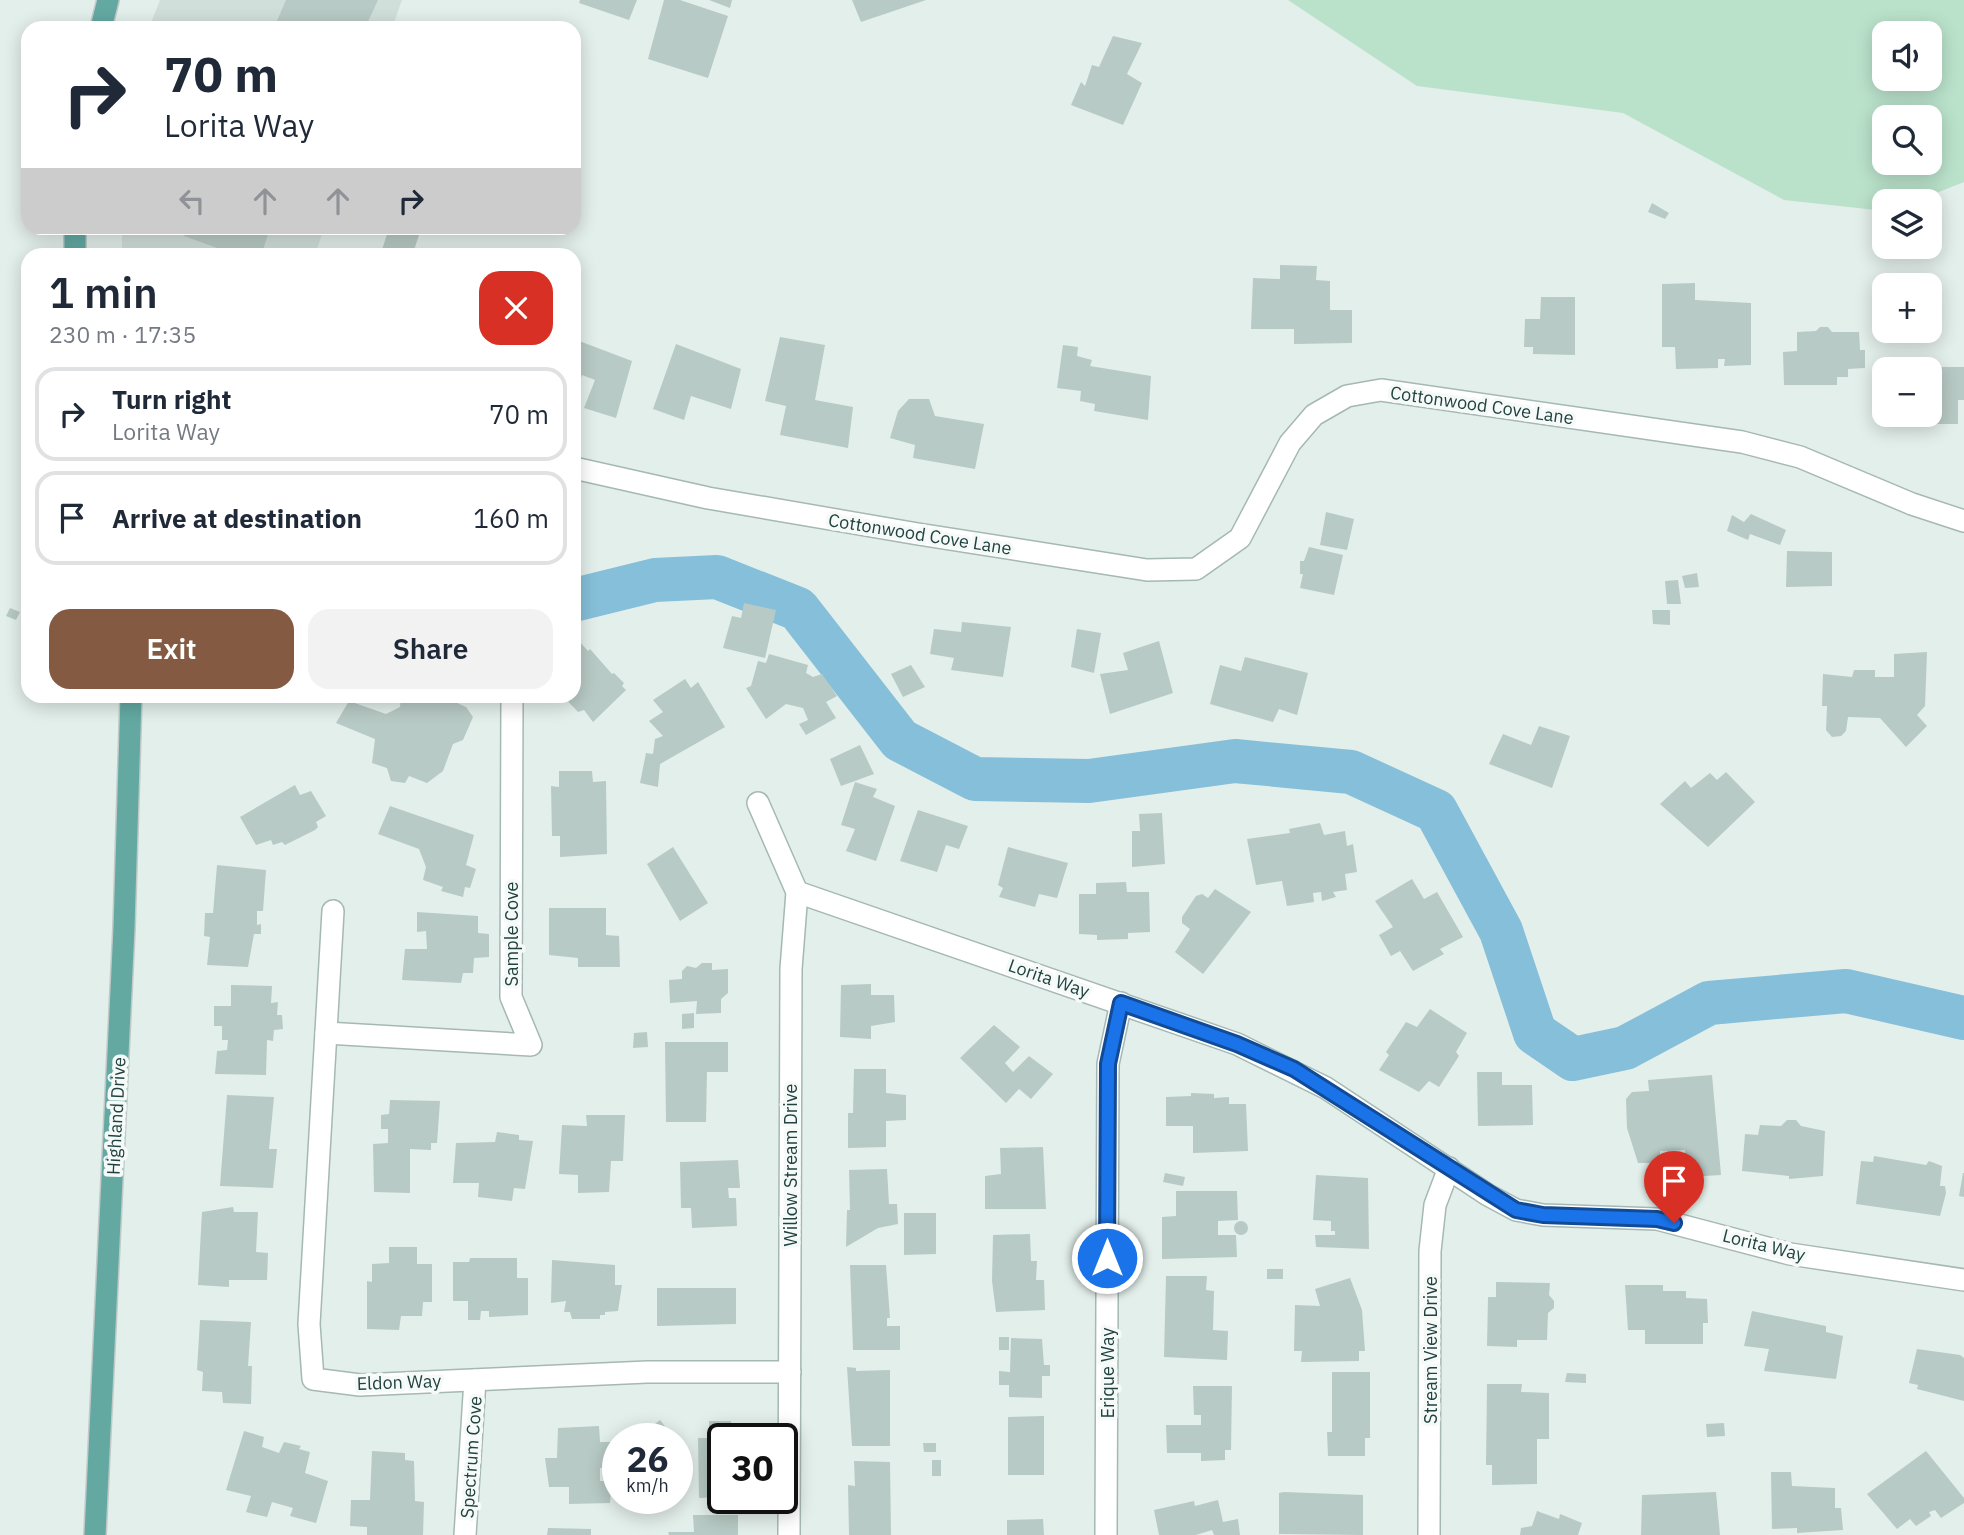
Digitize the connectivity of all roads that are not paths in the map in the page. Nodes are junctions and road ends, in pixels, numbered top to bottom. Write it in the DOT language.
graph roads {
  1 [pos="108,0"];
  2 [pos="103,21"];
  3 [pos="581,470"];
  4 [pos="1964,521"];
  5 [pos="131,703"];
  6 [pos="512,703"];
  7 [pos="758,803"];
  8 [pos="797,892"];
  9 [pos="333,911"];
  10 [pos="1121,1003"];
  11 [pos="326,1033"];
  12 [pos="1449,1168"];
  13 [pos="1964,1280"];
  14 [pos="790,1372"];
  15 [pos="475,1380"];
  16 [pos="95,1535"];
  17 [pos="465,1535"];
  18 [pos="789,1535"];
  19 [pos="1106,1535"];
  20 [pos="1429,1535"];
  1 -- 2 [label="main road"];
  3 -- 4 [label="street, Cottonwood Cove Lane"];
  5 -- 16 [label="main road, Highland Drive"];
  6 -- 11 [label="street, Sample Cove"];
  7 -- 8 [label="street, Willow Stream Drive"];
  8 -- 10 [label="street, Lorita Way"];
  8 -- 14 [label="street, Willow Stream Drive"];
  9 -- 11 [label="street"];
  10 -- 12 [label="street, Lorita Way"];
  10 -- 19 [label="street, Erique Way"];
  11 -- 15 [label="street, Eldon Way"];
  12 -- 13 [label="street, Lorita Way"];
  12 -- 20 [label="street, Stream View Drive"];
  14 -- 15 [label="street, Eldon Way"];
  14 -- 18 [label="street, Willow Stream Drive"];
  15 -- 17 [label="street, Spectrum Cove"];
}
